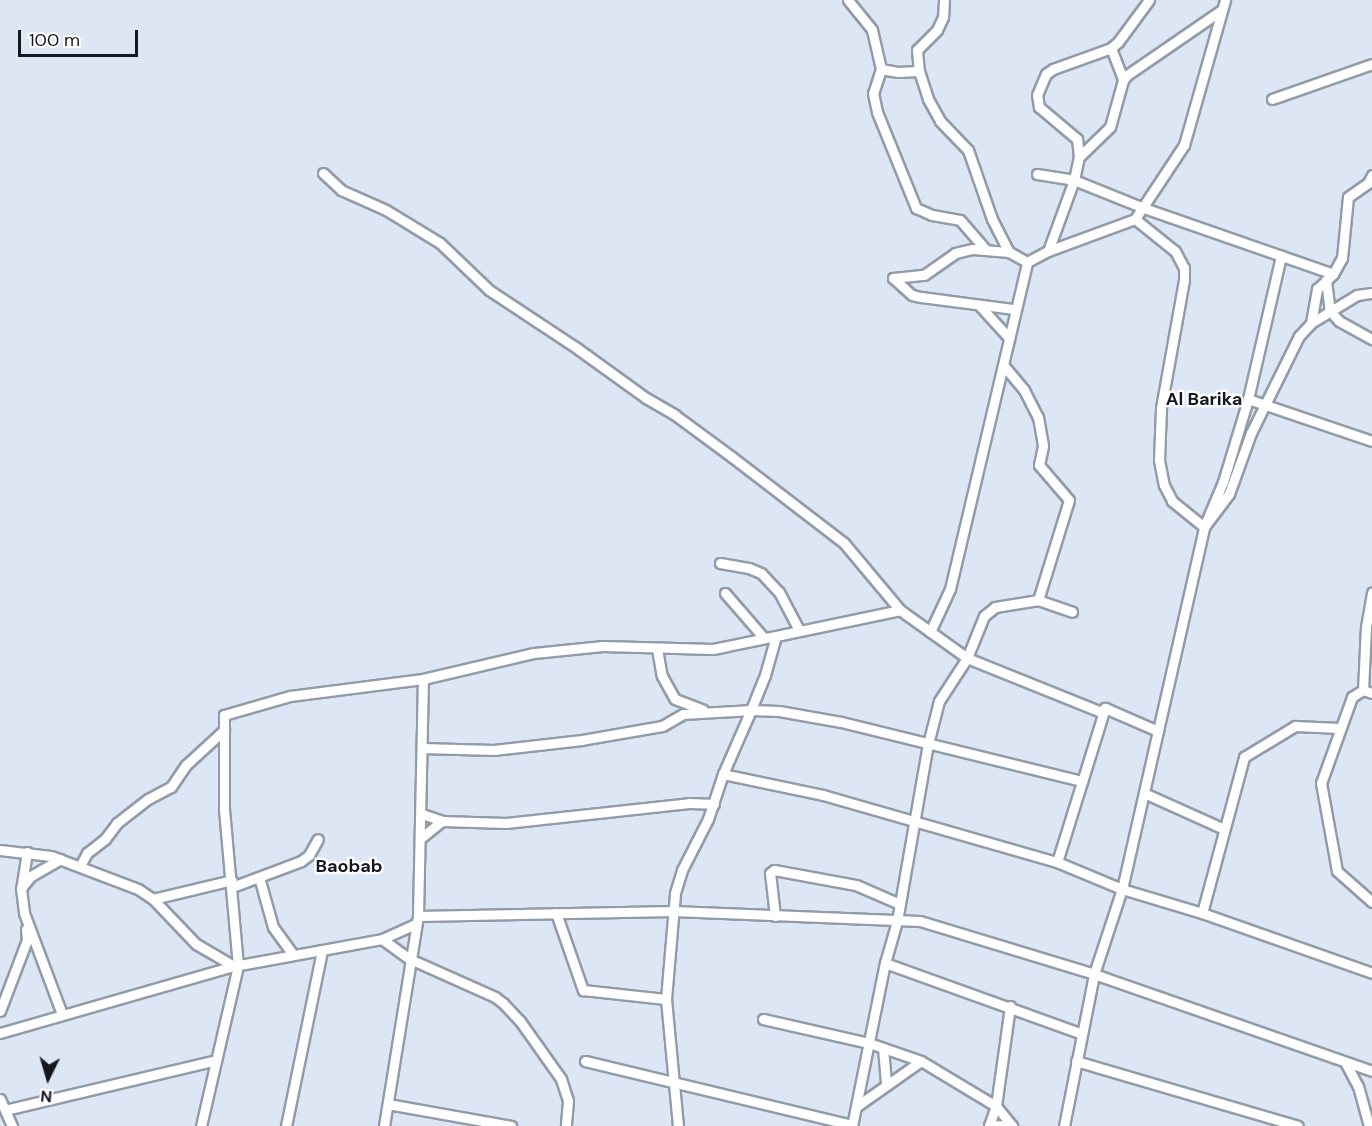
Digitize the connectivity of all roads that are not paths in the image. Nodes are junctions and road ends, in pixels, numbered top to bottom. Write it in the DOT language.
graph roads {
  1 [pos="848,0"];
  2 [pos="944,0"];
  3 [pos="1149,0"];
  4 [pos="1225,0"];
  5 [pos="1220,11"];
  6 [pos="1111,48"];
  7 [pos="1372,64"];
  8 [pos="881,69"];
  9 [pos="919,71"];
  10 [pos="1123,80"];
  11 [pos="1272,99"];
  12 [pos="1079,158"];
  13 [pos="323,173"];
  14 [pos="1037,174"];
  15 [pos="1372,175"];
  16 [pos="1074,180"];
  17 [pos="1141,207"];
  18 [pos="1134,219"];
  19 [pos="985,249"];
  20 [pos="1048,251"];
  21 [pos="1009,252"];
  22 [pos="1281,256"];
  23 [pos="1027,262"];
  24 [pos="1329,277"];
  25 [pos="1372,293"];
  26 [pos="979,305"];
  27 [pos="1014,309"];
  28 [pos="1330,311"];
  29 [pos="1311,322"];
  30 [pos="1009,338"];
  31 [pos="1372,339"];
  32 [pos="1004,366"];
  33 [pos="1248,399"];
  34 [pos="1264,404"];
  35 [pos="1372,441"];
  36 [pos="1204,527"];
  37 [pos="720,564"];
  38 [pos="725,593"];
  39 [pos="1372,593"];
  40 [pos="1038,600"];
  41 [pos="900,610"];
  42 [pos="1072,612"];
  43 [pos="799,630"];
  44 [pos="930,632"];
  45 [pos="776,636"];
  46 [pos="764,638"];
  47 [pos="657,649"];
  48 [pos="967,658"];
  49 [pos="423,679"];
  50 [pos="1367,691"];
  51 [pos="1105,708"];
  52 [pos="751,710"];
  53 [pos="708,712"];
  54 [pos="1340,728"];
  55 [pos="224,730"];
  56 [pos="1158,731"];
  57 [pos="928,744"];
  58 [pos="423,748"];
  59 [pos="723,774"];
  60 [pos="1082,781"];
  61 [pos="1144,793"];
  62 [pos="714,804"];
  63 [pos="422,814"];
  64 [pos="442,821"];
  65 [pos="914,823"];
  66 [pos="1224,829"];
  67 [pos="422,837"];
  68 [pos="318,840"];
  69 [pos="0,850"];
  70 [pos="27,852"];
  71 [pos="61,859"];
  72 [pos="1057,862"];
  73 [pos="80,866"];
  74 [pos="259,877"];
  75 [pos="232,883"];
  76 [pos="21,888"];
  77 [pos="1122,890"];
  78 [pos="153,899"];
  79 [pos="1372,902"];
  80 [pos="900,904"];
  81 [pos="673,911"];
  82 [pos="556,913"];
  83 [pos="1202,913"];
  84 [pos="776,916"];
  85 [pos="26,919"];
  86 [pos="417,920"];
  87 [pos="897,921"];
  88 [pos="382,939"];
  89 [pos="322,951"];
  90 [pos="293,955"];
  91 [pos="410,959"];
  92 [pos="885,963"];
  93 [pos="236,966"];
  94 [pos="1372,973"];
  95 [pos="1094,974"];
  96 [pos="666,999"];
  97 [pos="1010,1006"];
  98 [pos="0,1011"];
  99 [pos="62,1014"];
  100 [pos="764,1019"];
  101 [pos="0,1033"];
  102 [pos="1082,1034"];
  103 [pos="869,1043"];
  104 [pos="883,1048"];
  105 [pos="216,1060"];
  106 [pos="585,1060"];
  107 [pos="921,1061"];
  108 [pos="1076,1061"];
  109 [pos="1345,1062"];
  110 [pos="1361,1067"];
  111 [pos="1372,1071"];
  112 [pos="672,1082"];
  113 [pos="886,1085"];
  114 [pos="1358,1086"];
  115 [pos="0,1099"];
  116 [pos="388,1104"];
  117 [pos="857,1106"];
  118 [pos="996,1106"];
  119 [pos="5,1110"];
  120 [pos="989,1125"];
  121 [pos="12,1126"];
  122 [pos="201,1126"];
  123 [pos="286,1126"];
  124 [pos="384,1126"];
  125 [pos="511,1126"];
  126 [pos="566,1126"];
  127 [pos="678,1126"];
  128 [pos="852,1126"];
  129 [pos="1012,1126"];
  130 [pos="1064,1126"];
  131 [pos="1298,1126"];
  132 [pos="1369,1126"];
  1 -- 8 [label="street"];
  2 -- 9 [label="street"];
  3 -- 6 [label="street"];
  4 -- 5 [label="street"];
  5 -- 10 [label="street"];
  5 -- 17 [label="street"];
  6 -- 10 [label="street"];
  6 -- 12 [label="street"];
  7 -- 11 [label="street"];
  8 -- 9 [label="street"];
  8 -- 19 [label="street"];
  9 -- 21 [label="street"];
  10 -- 12 [label="street"];
  12 -- 16 [label="street"];
  13 -- 41 [label="street"];
  14 -- 16 [label="street"];
  15 -- 24 [label="street"];
  16 -- 17 [label="street"];
  16 -- 20 [label="street"];
  17 -- 18 [label="street"];
  17 -- 22 [label="street"];
  18 -- 20 [label="street"];
  18 -- 36 [label="street"];
  19 -- 21 [label="street"];
  19 -- 26 [label="street"];
  20 -- 23 [label="street"];
  21 -- 23 [label="street"];
  22 -- 24 [label="street"];
  22 -- 33 [label="street"];
  23 -- 27 [label="street"];
  24 -- 28 [label="street"];
  24 -- 29 [label="street"];
  25 -- 28 [label="street"];
  26 -- 27 [label="street"];
  26 -- 30 [label="street"];
  27 -- 30 [label="street"];
  28 -- 29 [label="street"];
  28 -- 31 [label="street"];
  29 -- 34 [label="street"];
  30 -- 32 [label="street"];
  32 -- 40 [label="street"];
  32 -- 44 [label="street"];
  33 -- 34 [label="street"];
  33 -- 36 [label="street"];
  34 -- 35 [label="street"];
  34 -- 36 [label="street"];
  36 -- 56 [label="street"];
  37 -- 43 [label="street"];
  38 -- 46 [label="street"];
  39 -- 50 [label="street"];
  40 -- 42 [label="street"];
  40 -- 48 [label="street"];
  41 -- 43 [label="street"];
  41 -- 44 [label="street"];
  43 -- 45 [label="street"];
  44 -- 48 [label="street"];
  45 -- 46 [label="street"];
  45 -- 52 [label="street"];
  46 -- 47 [label="street"];
  47 -- 49 [label="street"];
  47 -- 53 [label="street"];
  48 -- 51 [label="street"];
  48 -- 57 [label="street"];
  49 -- 55 [label="street"];
  49 -- 58 [label="street"];
  50 -- 54 [label="street"];
  51 -- 56 [label="street"];
  51 -- 60 [label="street"];
  52 -- 53 [label="street"];
  52 -- 57 [label="street"];
  52 -- 59 [label="street"];
  53 -- 58 [label="street"];
  54 -- 66 [label="street"];
  54 -- 79 [label="street"];
  55 -- 73 [label="street"];
  55 -- 75 [label="street"];
  56 -- 61 [label="street"];
  57 -- 60 [label="street"];
  57 -- 65 [label="street"];
  58 -- 63 [label="street"];
  59 -- 62 [label="street"];
  59 -- 65 [label="street"];
  60 -- 72 [label="street"];
  61 -- 66 [label="street"];
  61 -- 77 [label="street"];
  62 -- 64 [label="street"];
  62 -- 81 [label="street"];
  63 -- 64 [label="street"];
  63 -- 67 [label="street"];
  64 -- 67 [label="street"];
  65 -- 72 [label="street"];
  65 -- 80 [label="street"];
  66 -- 83 [label="street"];
  67 -- 86 [label="street"];
  68 -- 74 [label="street"];
  69 -- 70 [label="street"];
  70 -- 71 [label="street"];
  70 -- 76 [label="street"];
  71 -- 73 [label="street"];
  71 -- 76 [label="street"];
  72 -- 77 [label="street"];
  73 -- 78 [label="street"];
  74 -- 75 [label="street"];
  74 -- 90 [label="street"];
  75 -- 78 [label="street"];
  75 -- 93 [label="street"];
  76 -- 85 [label="street"];
  77 -- 83 [label="street"];
  77 -- 95 [label="street"];
  78 -- 93 [label="street"];
  80 -- 84 [label="street"];
  80 -- 87 [label="street"];
  81 -- 82 [label="street"];
  81 -- 84 [label="street"];
  81 -- 96 [label="street"];
  82 -- 86 [label="street"];
  82 -- 96 [label="street"];
  83 -- 94 [label="street"];
  84 -- 87 [label="street"];
  85 -- 98 [label="street"];
  85 -- 99 [label="street"];
  86 -- 88 [label="street"];
  86 -- 91 [label="street"];
  87 -- 92 [label="street"];
  87 -- 95 [label="street"];
  88 -- 89 [label="street"];
  88 -- 91 [label="street"];
  89 -- 90 [label="street"];
  89 -- 123 [label="street"];
  90 -- 93 [label="street"];
  91 -- 116 [label="street"];
  91 -- 126 [label="street"];
  92 -- 97 [label="street"];
  92 -- 103 [label="street"];
  93 -- 99 [label="street"];
  93 -- 105 [label="street"];
  95 -- 102 [label="street"];
  95 -- 109 [label="street"];
  96 -- 112 [label="street"];
  97 -- 102 [label="street"];
  97 -- 118 [label="street"];
  99 -- 101 [label="street"];
  100 -- 103 [label="street"];
  102 -- 108 [label="street"];
  103 -- 104 [label="street"];
  103 -- 117 [label="street"];
  104 -- 107 [label="street"];
  104 -- 113 [label="street"];
  105 -- 119 [label="street"];
  105 -- 122 [label="street"];
  106 -- 112 [label="street"];
  107 -- 113 [label="street"];
  107 -- 118 [label="street"];
  108 -- 130 [label="street"];
  108 -- 131 [label="street"];
  109 -- 110 [label="street"];
  109 -- 114 [label="street"];
  110 -- 111 [label="street"];
  110 -- 114 [label="street"];
  112 -- 127 [label="street"];
  112 -- 128 [label="street"];
  113 -- 117 [label="street"];
  114 -- 132 [label="street"];
  115 -- 119 [label="street"];
  116 -- 124 [label="street"];
  116 -- 125 [label="street"];
  117 -- 128 [label="street"];
  118 -- 120 [label="street"];
  118 -- 129 [label="street"];
  119 -- 121 [label="street"];
  120 -- 129 [label="street"];
}
